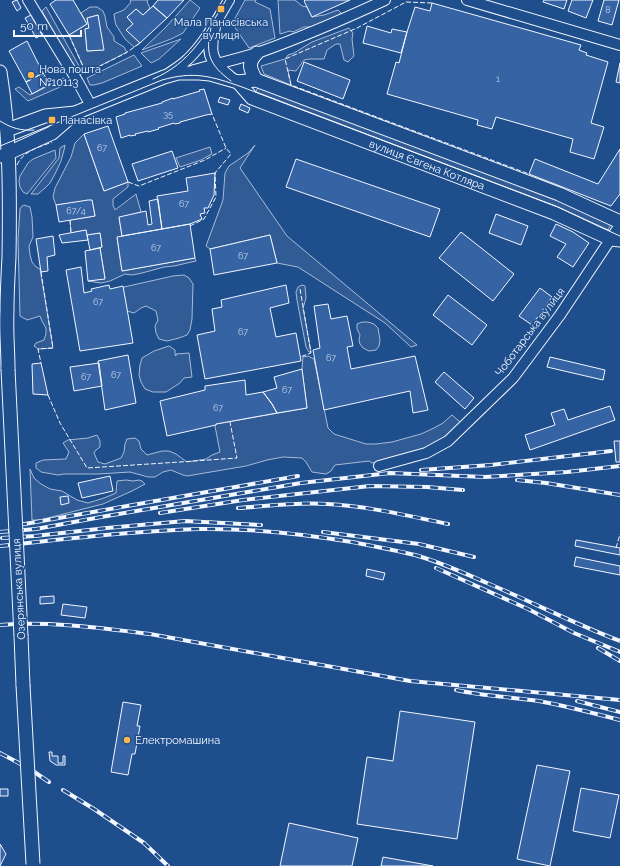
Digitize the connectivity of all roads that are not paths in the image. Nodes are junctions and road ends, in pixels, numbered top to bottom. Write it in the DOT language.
graph roads {
  1 [pos="28,0"];
  2 [pos="229,0"];
  3 [pos="385,0"];
  4 [pos="467,0"];
  5 [pos="214,24"];
  6 [pos="620,45"];
  7 [pos="257,53"];
  8 [pos="216,64"];
  9 [pos="0,72"];
  10 [pos="187,73"];
  11 [pos="161,78"];
  12 [pos="256,80"];
  13 [pos="236,82"];
  14 [pos="91,106"];
  15 [pos="75,113"];
  16 [pos="3,131"];
  17 [pos="4,155"];
  18 [pos="620,224"];
  19 [pos="615,239"];
  20 [pos="0,278"];
  21 [pos="6,312"];
  22 [pos="379,466"];
  23 [pos="33,865"];
  1 -- 14 [label="street"];
  2 -- 5 [label="street"];
  3 -- 7 [label="street"];
  4 -- 6 [label="street"];
  5 -- 8 [label="main road"];
  5 -- 11 [label="street"];
  7 -- 8 [label="street"];
  7 -- 12 [label="main road"];
  8 -- 10 [label="street"];
  8 -- 13 [label="main road"];
  9 -- 16 [label="main road, Озерянська вулиця"];
  10 -- 11 [label="main road, вулиця Євгена Котляра"];
  10 -- 13 [label="main road, вулиця Євгена Котляра"];
  11 -- 14 [label="main road, вулиця Євгена Котляра"];
  12 -- 13 [label="main road, вулиця Євгена Котляра"];
  12 -- 18 [label="main road, вулиця Євгена Котляра"];
  13 -- 19 [label="main road, вулиця Євгена Котляра"];
  14 -- 15 [label="main road, вулиця Євгена Котляра"];
  15 -- 16 [label="main road"];
  15 -- 17 [label="main road"];
  16 -- 17 [label="main road, Озерянська вулиця"];
  17 -- 21 [label="main road, Озерянська вулиця"];
  18 -- 19 [label="street, Чоботарська вулиця"];
  19 -- 22 [label="street, Чоботарська вулиця"];
  20 -- 21 [label="main road, Озерянська вулиця"];
  21 -- 23 [label="main road, Озерянська вулиця, bridge"];
}
